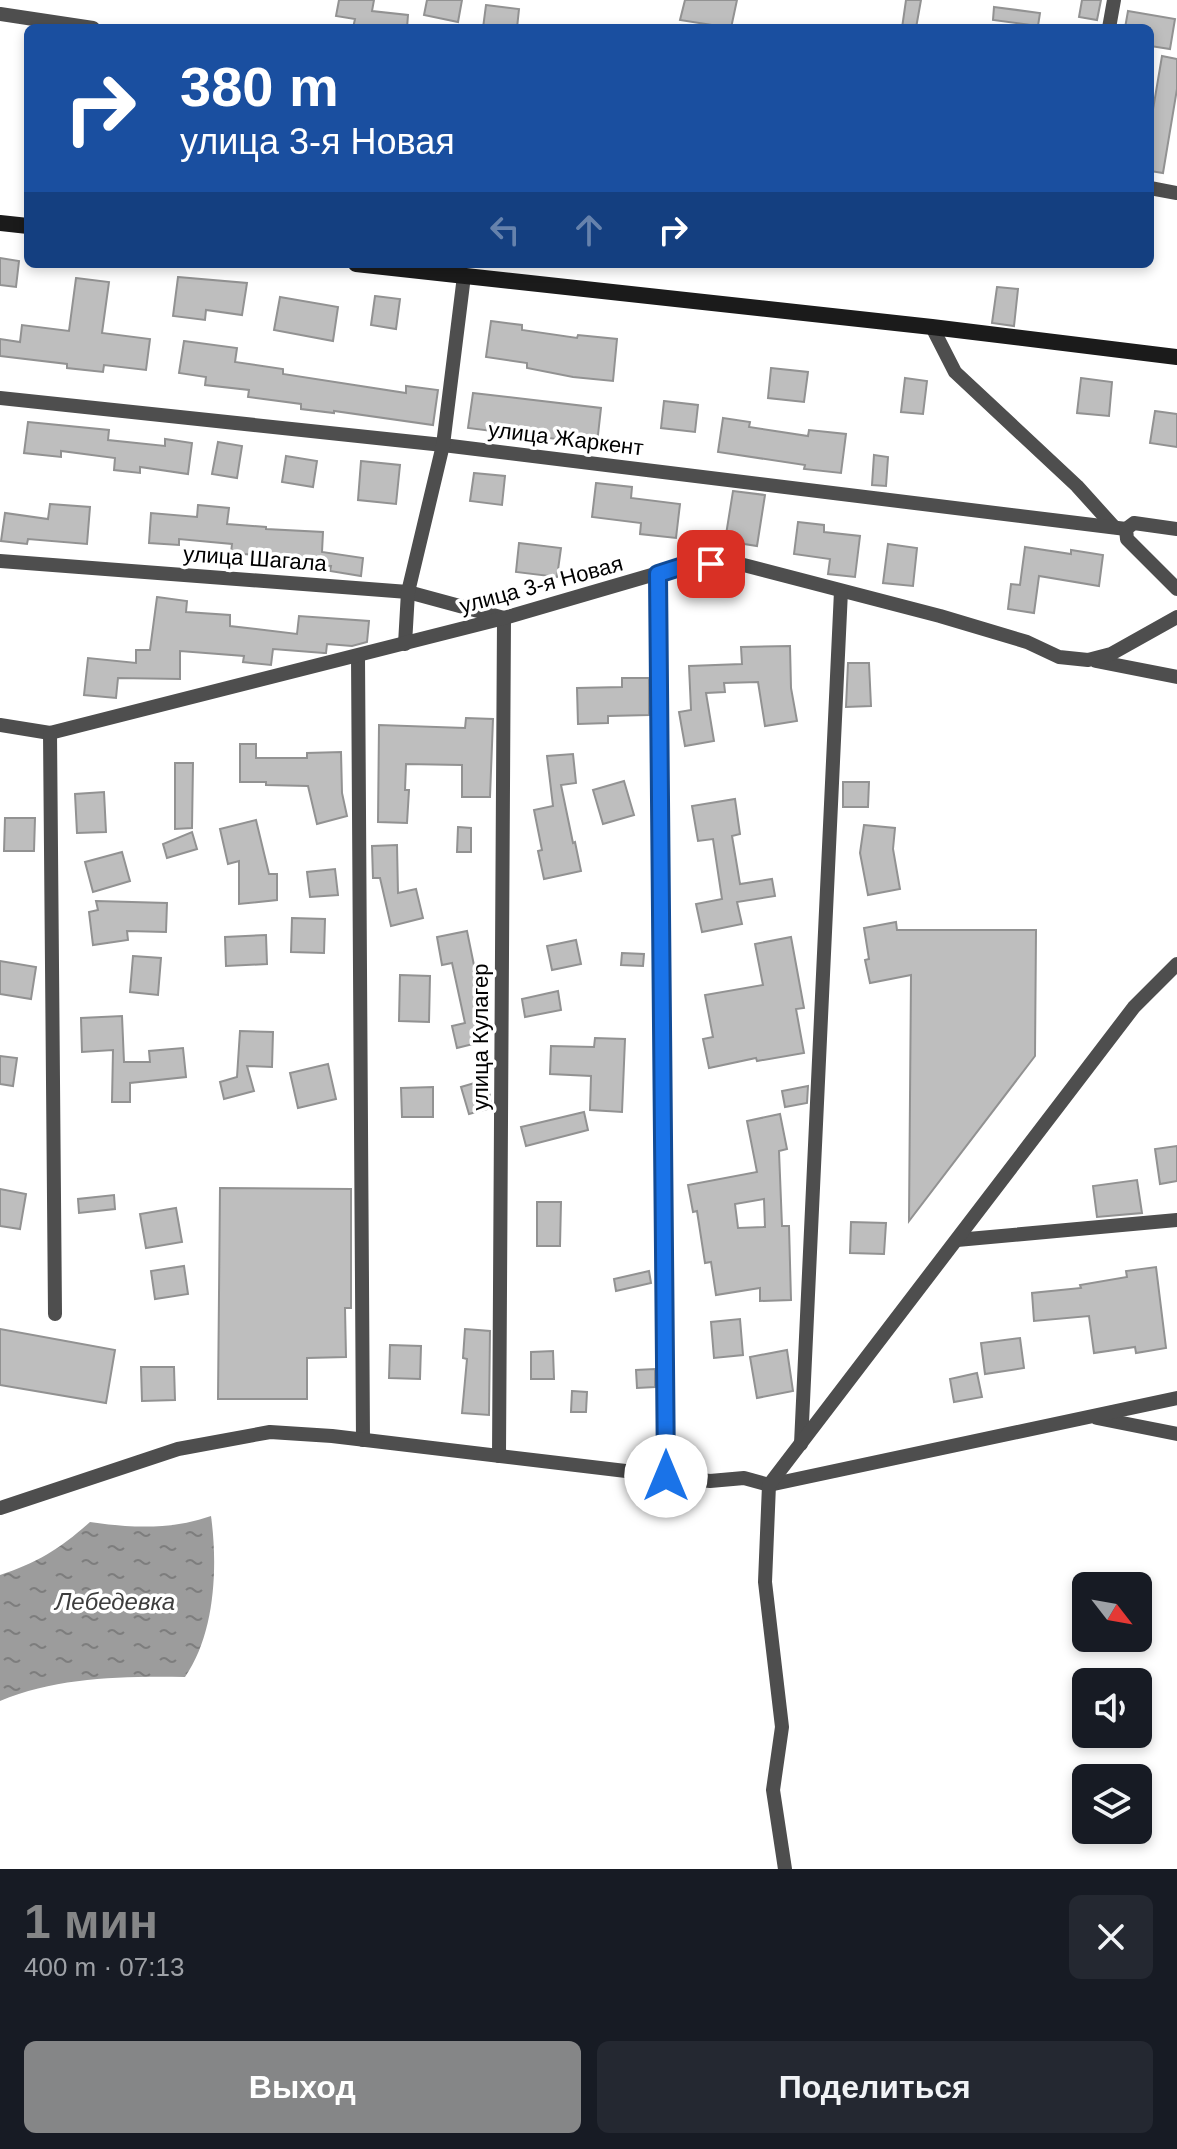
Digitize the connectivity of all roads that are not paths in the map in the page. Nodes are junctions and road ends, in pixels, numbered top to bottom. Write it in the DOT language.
graph roads {
  1 [pos="1114,0"];
  2 [pos="0,14"];
  3 [pos="66,24"];
  4 [pos="1110,24"];
  5 [pos="1154,189"];
  6 [pos="1177,193"];
  7 [pos="0,223"];
  8 [pos="24,226"];
  9 [pos="392,268"];
  10 [pos="464,276"];
  11 [pos="932,327"];
  12 [pos="1177,357"];
  13 [pos="0,398"];
  14 [pos="443,445"];
  15 [pos="1177,529"];
  16 [pos="1122,532"];
  17 [pos="0,561"];
  18 [pos="658,574"];
  19 [pos="1177,589"];
  20 [pos="841,591"];
  21 [pos="408,592"];
  22 [pos="1177,617"];
  23 [pos="504,618"];
  24 [pos="405,644"];
  25 [pos="358,656"];
  26 [pos="1088,660"];
  27 [pos="1177,677"];
  28 [pos="0,725"];
  29 [pos="50,733"];
  30 [pos="1177,964"];
  31 [pos="1177,1220"];
  32 [pos="957,1240"];
  33 [pos="55,1314"];
  34 [pos="1177,1398"];
  35 [pos="1089,1417"];
  36 [pos="1177,1434"];
  37 [pos="363,1440"];
  38 [pos="801,1444"];
  39 [pos="499,1456"];
  40 [pos="666,1476"];
  41 [pos="769,1485"];
  42 [pos="0,1508"];
  43 [pos="785,1869"];
  1 -- 4 [label="street"];
  2 -- 3 [label="street"];
  5 -- 6 [label="street"];
  7 -- 8 [label="street"];
  9 -- 10 [label="street"];
  10 -- 11 [label="street"];
  10 -- 14 [label="street"];
  11 -- 12 [label="street"];
  11 -- 16 [label="street"];
  13 -- 14 [label="street, улица Жаркент"];
  14 -- 16 [label="street, улица Жаркент"];
  14 -- 21 [label="street"];
  15 -- 16 [label="street, улица Жаркент"];
  16 -- 19 [label="street"];
  17 -- 21 [label="street, улица Шагала"];
  18 -- 20 [label="street, улица 3-я Новая"];
  18 -- 23 [label="street, улица 3-я Новая"];
  18 -- 40 [label="street"];
  20 -- 26 [label="street, улица 3-я Новая"];
  20 -- 38 [label="street"];
  21 -- 23 [label="street, улица Шагала"];
  21 -- 24 [label="street"];
  22 -- 26 [label="street"];
  23 -- 24 [label="street, улица 3-я Новая"];
  23 -- 39 [label="street, улица Кулагер"];
  24 -- 25 [label="street, улица 3-я Новая"];
  25 -- 29 [label="street, улица 3-я Новая"];
  25 -- 37 [label="street"];
  26 -- 27 [label="street, улица 3-я Новая"];
  28 -- 29 [label="street, улица 3-я Новая"];
  29 -- 33 [label="street"];
  30 -- 32 [label="street"];
  31 -- 32 [label="street"];
  32 -- 38 [label="street"];
  34 -- 35 [label="street"];
  35 -- 36 [label="street"];
  35 -- 41 [label="street"];
  37 -- 39 [label="street"];
  37 -- 42 [label="street"];
  38 -- 41 [label="street"];
  39 -- 40 [label="street"];
  40 -- 41 [label="street"];
  41 -- 43 [label="street"];
}
